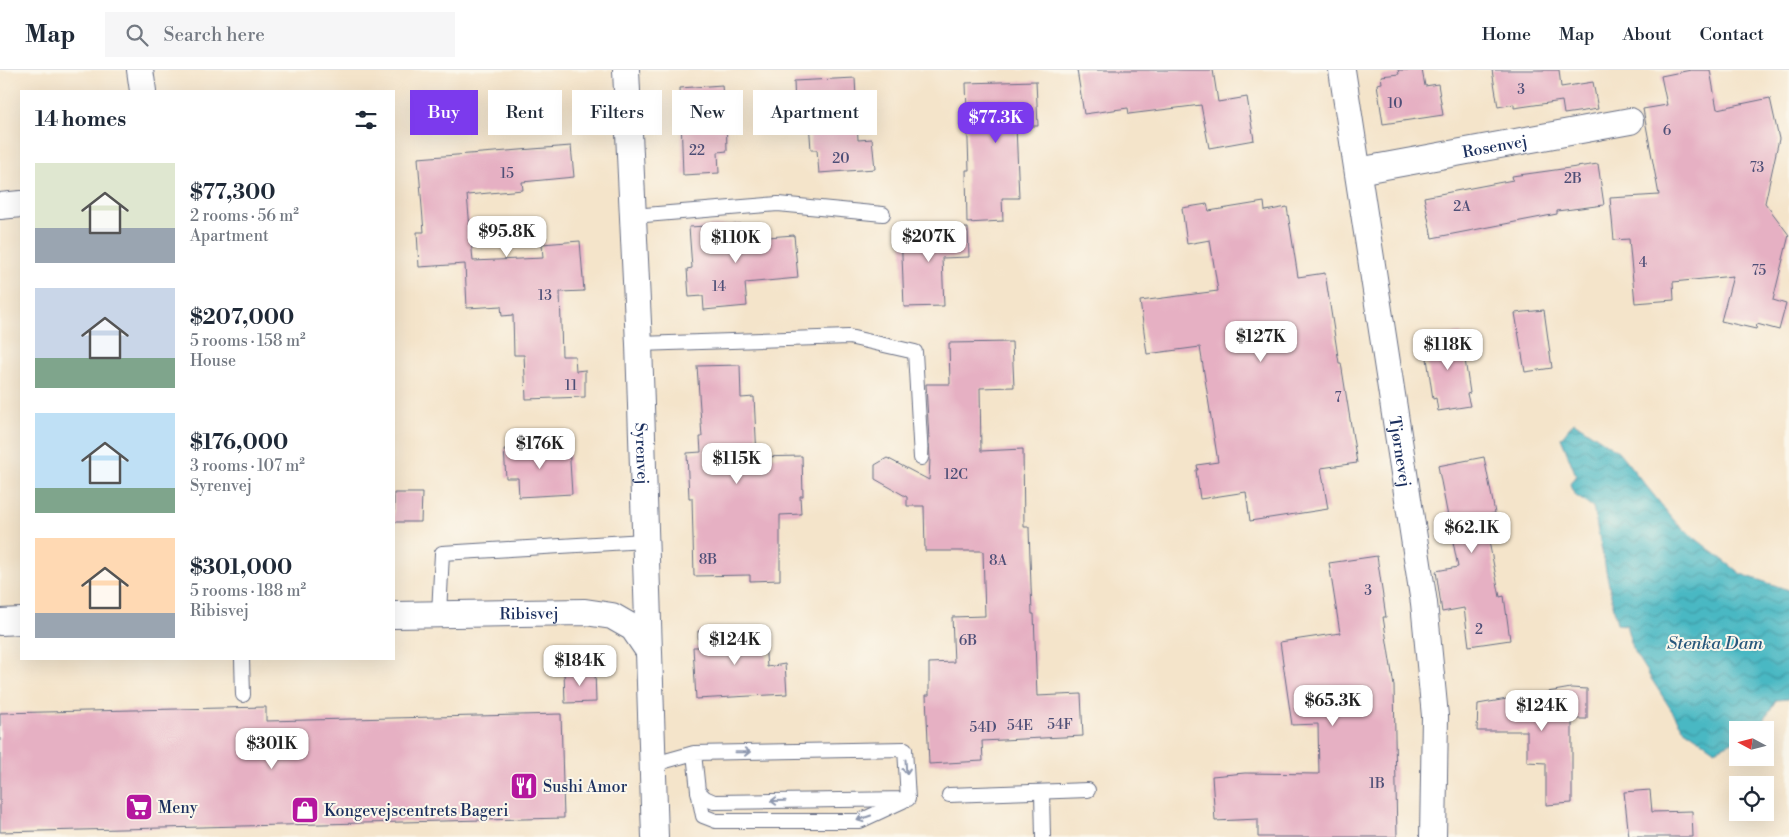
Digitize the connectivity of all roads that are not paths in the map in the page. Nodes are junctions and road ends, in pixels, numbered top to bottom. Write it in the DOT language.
graph roads {
  1 [pos="140,70"];
  2 [pos="626,70"];
  3 [pos="1342,70"];
  4 [pos="143,90"];
  5 [pos="1630,121"];
  6 [pos="1358,171"];
  7 [pos="20,204"];
  8 [pos="0,206"];
  9 [pos="883,214"];
  10 [pos="633,216"];
  11 [pos="639,344"];
  12 [pos="921,458"];
  13 [pos="645,541"];
  14 [pos="440,614"];
  15 [pos="395,615"];
  16 [pos="20,621"];
  17 [pos="0,622"];
  18 [pos="648,650"];
  19 [pos="242,660"];
  20 [pos="243,695"];
  21 [pos="694,753"];
  22 [pos="651,765"];
  23 [pos="1088,790"];
  24 [pos="698,791"];
  25 [pos="1042,792"];
  26 [pos="948,795"];
  27 [pos="908,799"];
  28 [pos="655,837"];
  29 [pos="1043,837"];
  30 [pos="1433,837"];
  1 -- 4 [label="street"];
  2 -- 10 [label="street, Syrenvej"];
  3 -- 6 [label="street, Tjørnevej"];
  5 -- 6 [label="street, Rosenvej"];
  6 -- 30 [label="street, Tjørnevej"];
  7 -- 8 [label="street"];
  9 -- 10 [label="lane"];
  10 -- 11 [label="street, Syrenvej"];
  11 -- 12 [label="lane"];
  11 -- 13 [label="street, Syrenvej"];
  13 -- 14 [label="lane"];
  13 -- 18 [label="street, Syrenvej"];
  14 -- 15 [label="street, Ribisvej"];
  14 -- 18 [label="street, Ribisvej"];
  16 -- 17 [label="street"];
  18 -- 22 [label="street, Syrenvej"];
  19 -- 20 [label="lane"];
  21 -- 22 [label="lane"];
  21 -- 24 [label="lane"];
  21 -- 27 [label="lane, one-way"];
  22 -- 28 [label="street, Syrenvej"];
  23 -- 25 [label="lane"];
  27 -- 24 [label="lane, one-way"];
  27 -- 24 [label="lane, one-way"];
  25 -- 26 [label="lane"];
  25 -- 29 [label="lane"];
}
